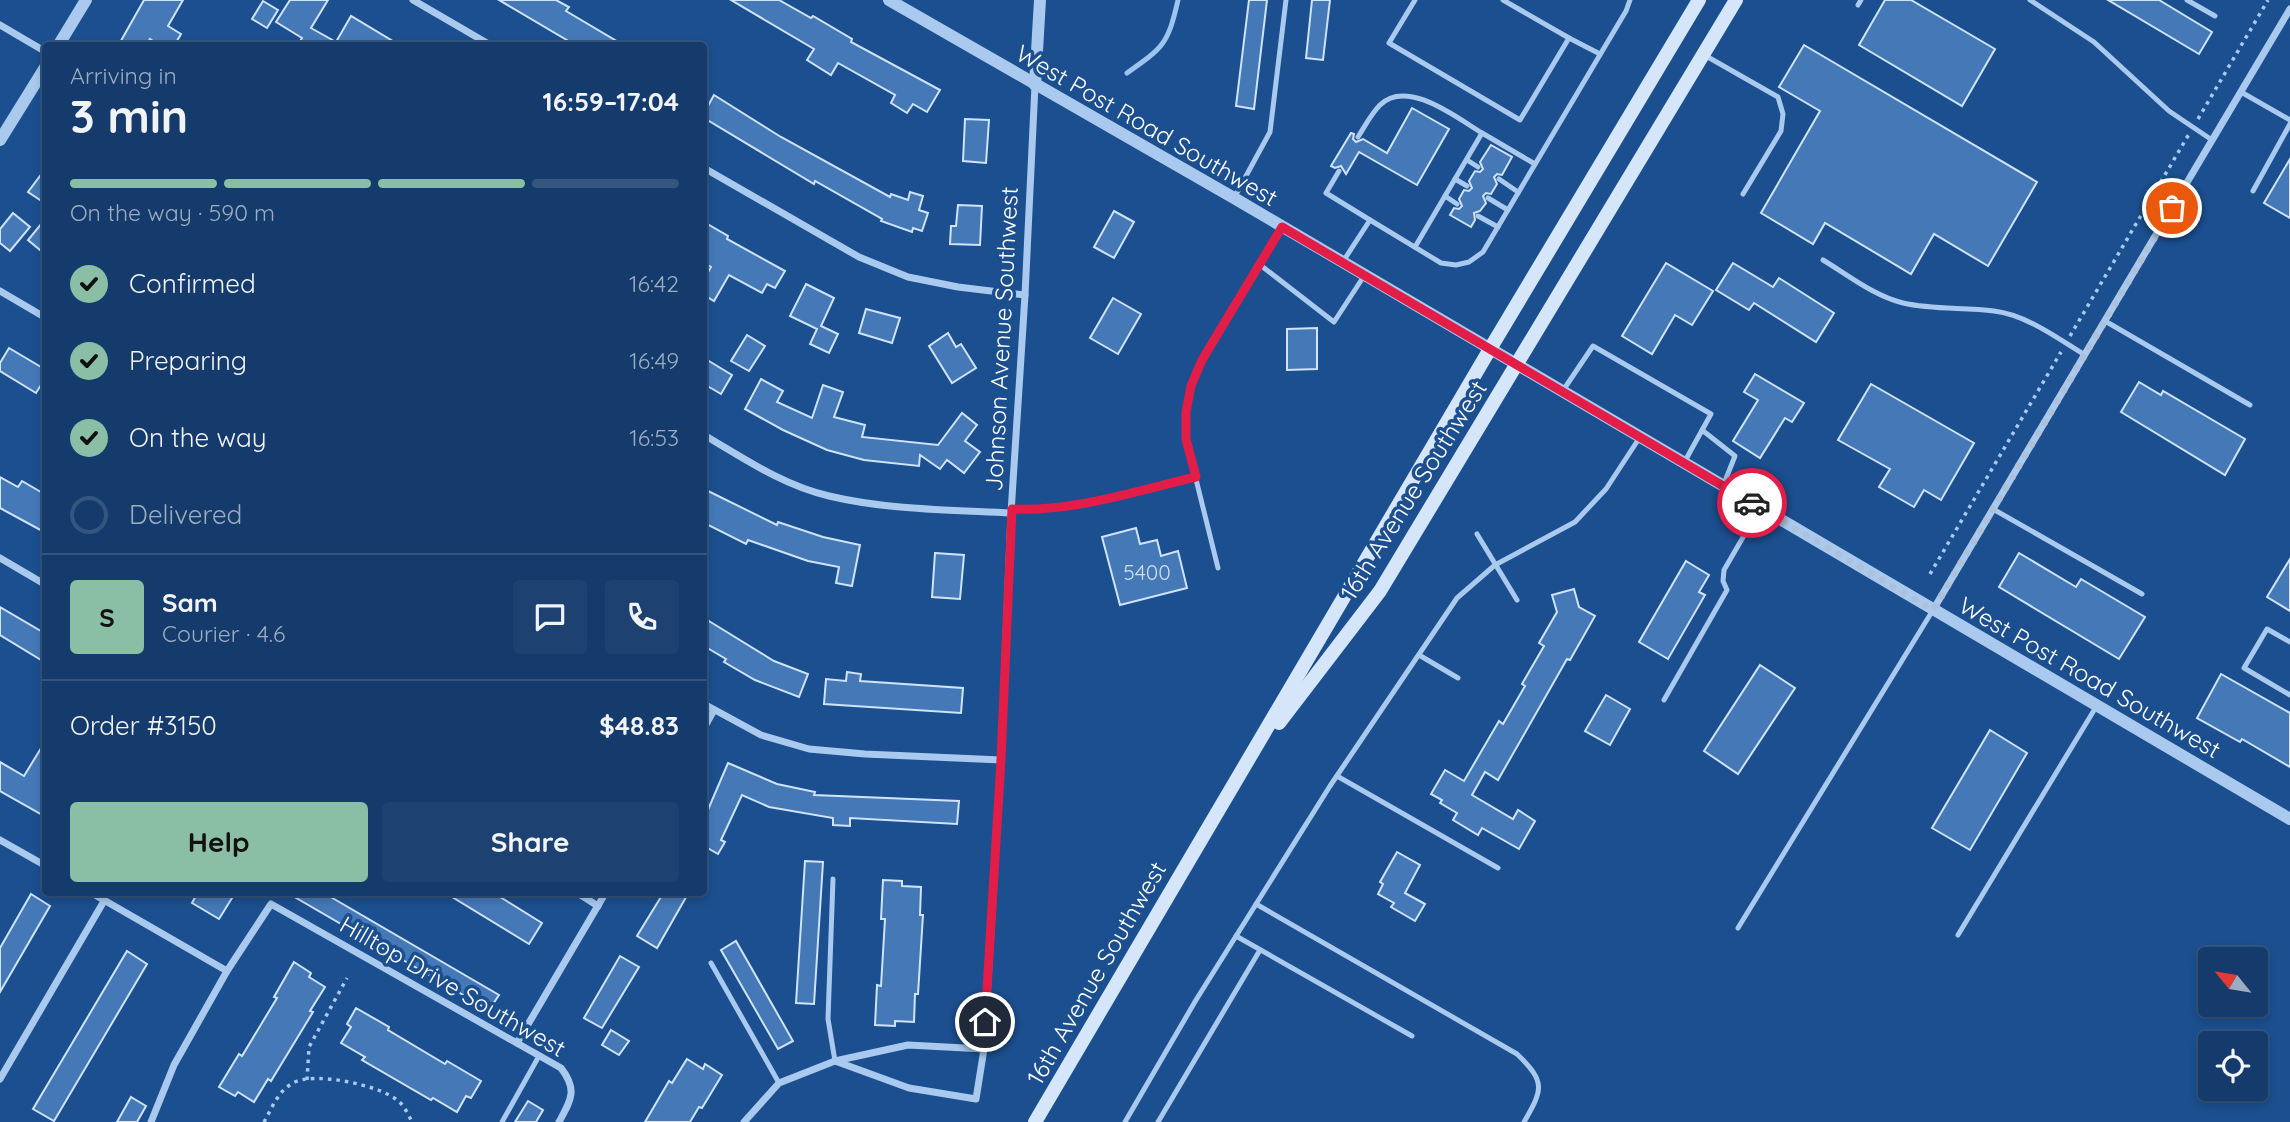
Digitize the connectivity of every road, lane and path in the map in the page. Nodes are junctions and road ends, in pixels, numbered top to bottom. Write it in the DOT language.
graph roads {
  1 [pos="86,0"];
  2 [pos="413,0"];
  3 [pos="889,0"];
  4 [pos="1040,0"];
  5 [pos="1286,0"];
  6 [pos="1415,0"];
  7 [pos="1503,0"];
  8 [pos="1630,0"];
  9 [pos="1699,0"];
  10 [pos="1736,0"];
  11 [pos="2030,0"];
  12 [pos="2187,0"];
  13 [pos="2268,0"];
  14 [pos="2290,9"];
  15 [pos="2215,16"];
  16 [pos="0,25"];
  17 [pos="1569,38"];
  18 [pos="60,42"];
  19 [pos="485,42"];
  20 [pos="42,50"];
  21 [pos="1601,54"];
  22 [pos="1703,54"];
  23 [pos="42,72"];
  24 [pos="1035,85"];
  25 [pos="2241,92"];
  26 [pos="2290,122"];
  27 [pos="2193,127"];
  28 [pos="1482,133"];
  29 [pos="1359,137"];
  30 [pos="0,140"];
  31 [pos="2212,140"];
  32 [pos="1467,160"];
  33 [pos="1535,164"];
  34 [pos="1478,167"];
  35 [pos="707,169"];
  36 [pos="1339,170"];
  37 [pos="1455,179"];
  38 [pos="1499,179"];
  39 [pos="1467,186"];
  40 [pos="2253,191"];
  41 [pos="1518,192"];
  42 [pos="1743,194"];
  43 [pos="1445,196"];
  44 [pos="1234,198"];
  45 [pos="1488,198"];
  46 [pos="1457,204"];
  47 [pos="1508,210"];
  48 [pos="1478,216"];
  49 [pos="1370,220"];
  50 [pos="1282,227"];
  51 [pos="1498,227"];
  52 [pos="1415,247"];
  53 [pos="1823,260"];
  54 [pos="1342,263"];
  55 [pos="1259,264"];
  56 [pos="1364,276"];
  57 [pos="0,291"];
  58 [pos="1025,295"];
  59 [pos="42,316"];
  60 [pos="2105,321"];
  61 [pos="2066,344"];
  62 [pos="1490,349"];
  63 [pos="2085,355"];
  64 [pos="1517,365"];
  65 [pos="1562,392"];
  66 [pos="2250,405"];
  67 [pos="1702,430"];
  68 [pos="707,437"];
  69 [pos="1640,437"];
  70 [pos="1684,463"];
  71 [pos="1196,477"];
  72 [pos="1723,486"];
  73 [pos="1760,508"];
  74 [pos="1993,509"];
  75 [pos="1012,511"];
  76 [pos="1477,534"];
  77 [pos="0,558"];
  78 [pos="1495,565"];
  79 [pos="1218,568"];
  80 [pos="1930,574"];
  81 [pos="42,583"];
  82 [pos="2142,594"];
  83 [pos="1517,600"];
  84 [pos="1933,610"];
  85 [pos="2290,642"];
  86 [pos="1419,655"];
  87 [pos="1458,678"];
  88 [pos="2290,695"];
  89 [pos="1664,700"];
  90 [pos="707,706"];
  91 [pos="2097,706"];
  92 [pos="714,710"];
  93 [pos="707,723"];
  94 [pos="1001,760"];
  95 [pos="1240,775"];
  96 [pos="1337,776"];
  97 [pos="2290,818"];
  98 [pos="0,840"];
  99 [pos="42,864"];
  100 [pos="1498,868"];
  101 [pos="833,879"];
  102 [pos="96,896"];
  103 [pos="582,896"];
  104 [pos="604,896"];
  105 [pos="104,901"];
  106 [pos="1256,904"];
  107 [pos="598,906"];
  108 [pos="1738,928"];
  109 [pos="1958,935"];
  110 [pos="1236,936"];
  111 [pos="1260,950"];
  112 [pos="711,963"];
  113 [pos="227,971"];
  114 [pos="347,978"];
  115 [pos="1412,1036"];
  116 [pos="517,1043"];
  117 [pos="984,1049"];
  118 [pos="539,1056"];
  119 [pos="835,1061"];
  120 [pos="0,1079"];
  121 [pos="307,1080"];
  122 [pos="779,1083"];
  123 [pos="150,1122"];
  124 [pos="264,1122"];
  125 [pos="412,1122"];
  126 [pos="502,1122"];
  127 [pos="558,1122"];
  128 [pos="744,1122"];
  129 [pos="1035,1122"];
  130 [pos="1125,1122"];
  131 [pos="1158,1122"];
  132 [pos="1524,1122"];
  1 -- 18 [label="street"];
  2 -- 19 [label="street"];
  3 -- 24 [label="street, West Post Road Southwest"];
  4 -- 24 [label="street, Johnson Avenue Southwest"];
  5 -- 44 [label="lane"];
  6 -- 17 [label="lane"];
  7 -- 17 [label="lane"];
  8 -- 21 [label="lane"];
  9 -- 62 [label="main road, 16th Avenue Southwest"];
  10 -- 22 [label="main road, 16th Avenue Southwest"];
  11 -- 27 [label="lane"];
  12 -- 15 [label="lane"];
  13 -- 27 [label="path"];
  14 -- 25 [label="street"];
  16 -- 20 [label="street"];
  17 -- 21 [label="lane"];
  21 -- 33 [label="lane"];
  22 -- 42 [label="lane"];
  22 -- 64 [label="main road, 16th Avenue Southwest"];
  23 -- 30 [label="street"];
  24 -- 44 [label="street, West Post Road Southwest"];
  24 -- 58 [label="street, Johnson Avenue Southwest"];
  25 -- 26 [label="lane"];
  25 -- 31 [label="street"];
  26 -- 40 [label="lane"];
  27 -- 31 [label="lane"];
  27 -- 61 [label="path"];
  28 -- 29 [label="lane"];
  28 -- 32 [label="lane"];
  28 -- 33 [label="lane"];
  31 -- 60 [label="street"];
  32 -- 34 [label="lane"];
  32 -- 37 [label="lane"];
  33 -- 41 [label="lane"];
  35 -- 58 [label="street"];
  36 -- 49 [label="lane"];
  37 -- 39 [label="lane"];
  37 -- 43 [label="lane"];
  38 -- 41 [label="lane"];
  41 -- 47 [label="lane"];
  43 -- 46 [label="lane"];
  43 -- 52 [label="lane"];
  44 -- 50 [label="street, West Post Road Southwest"];
  45 -- 47 [label="lane"];
  47 -- 51 [label="lane"];
  48 -- 51 [label="lane"];
  49 -- 52 [label="lane"];
  49 -- 54 [label="lane"];
  50 -- 54 [label="street, West Post Road Southwest"];
  50 -- 55 [label="lane"];
  51 -- 52 [label="lane"];
  53 -- 61 [label="lane"];
  54 -- 56 [label="street, West Post Road Southwest"];
  55 -- 56 [label="lane"];
  55 -- 71 [label="lane"];
  56 -- 62 [label="street, West Post Road Southwest"];
  57 -- 59 [label="street"];
  58 -- 75 [label="street, Johnson Avenue Southwest"];
  60 -- 63 [label="street"];
  60 -- 66 [label="lane"];
  61 -- 63 [label="lane"];
  61 -- 80 [label="path"];
  62 -- 64 [label="street, West Post Road Southwest"];
  62 -- 95 [label="main road, 16th Avenue Southwest"];
  63 -- 74 [label="street"];
  64 -- 65 [label="street, West Post Road Southwest"];
  64 -- 95 [label="main road, 16th Avenue Southwest"];
  65 -- 67 [label="lane"];
  65 -- 69 [label="street, West Post Road Southwest"];
  67 -- 70 [label="lane"];
  67 -- 72 [label="lane"];
  68 -- 75 [label="street"];
  69 -- 70 [label="street, West Post Road Southwest"];
  69 -- 78 [label="lane"];
  70 -- 72 [label="street, West Post Road Southwest"];
  71 -- 75 [label="lane"];
  71 -- 79 [label="lane"];
  72 -- 73 [label="street, West Post Road Southwest"];
  73 -- 84 [label="street, West Post Road Southwest"];
  73 -- 89 [label="lane"];
  74 -- 82 [label="lane"];
  74 -- 84 [label="street"];
  75 -- 94 [label="street, Johnson Avenue Southwest"];
  76 -- 78 [label="lane"];
  77 -- 81 [label="street"];
  78 -- 83 [label="lane"];
  78 -- 86 [label="lane"];
  84 -- 91 [label="street, West Post Road Southwest"];
  84 -- 108 [label="lane"];
  85 -- 88 [label="lane"];
  86 -- 87 [label="lane"];
  86 -- 96 [label="lane"];
  90 -- 92 [label="street"];
  91 -- 97 [label="street, West Post Road Southwest"];
  91 -- 109 [label="lane"];
  92 -- 93 [label="street"];
  92 -- 94 [label="street"];
  94 -- 117 [label="street, Johnson Avenue Southwest"];
  95 -- 129 [label="main road, 16th Avenue Southwest"];
  96 -- 100 [label="lane"];
  96 -- 106 [label="lane"];
  98 -- 99 [label="street"];
  101 -- 119 [label="lane"];
  102 -- 105 [label="street"];
  103 -- 107 [label="street"];
  104 -- 107 [label="street"];
  105 -- 113 [label="street"];
  105 -- 120 [label="street"];
  106 -- 110 [label="lane"];
  106 -- 132 [label="lane"];
  107 -- 116 [label="street"];
  110 -- 111 [label="lane"];
  110 -- 130 [label="lane"];
  111 -- 115 [label="lane"];
  111 -- 131 [label="lane"];
  112 -- 122 [label="lane"];
  113 -- 116 [label="street, Hilltop Drive Southwest"];
  113 -- 123 [label="street"];
  114 -- 121 [label="path"];
  116 -- 118 [label="street, Hilltop Drive Southwest"];
  117 -- 119 [label="street"];
  117 -- 119 [label="street, Johnson Avenue Southwest"];
  118 -- 126 [label="lane"];
  118 -- 127 [label="street, Hilltop Drive Southwest"];
  119 -- 122 [label="street"];
  121 -- 124 [label="path"];
  121 -- 125 [label="path"];
  122 -- 128 [label="street"];
}
